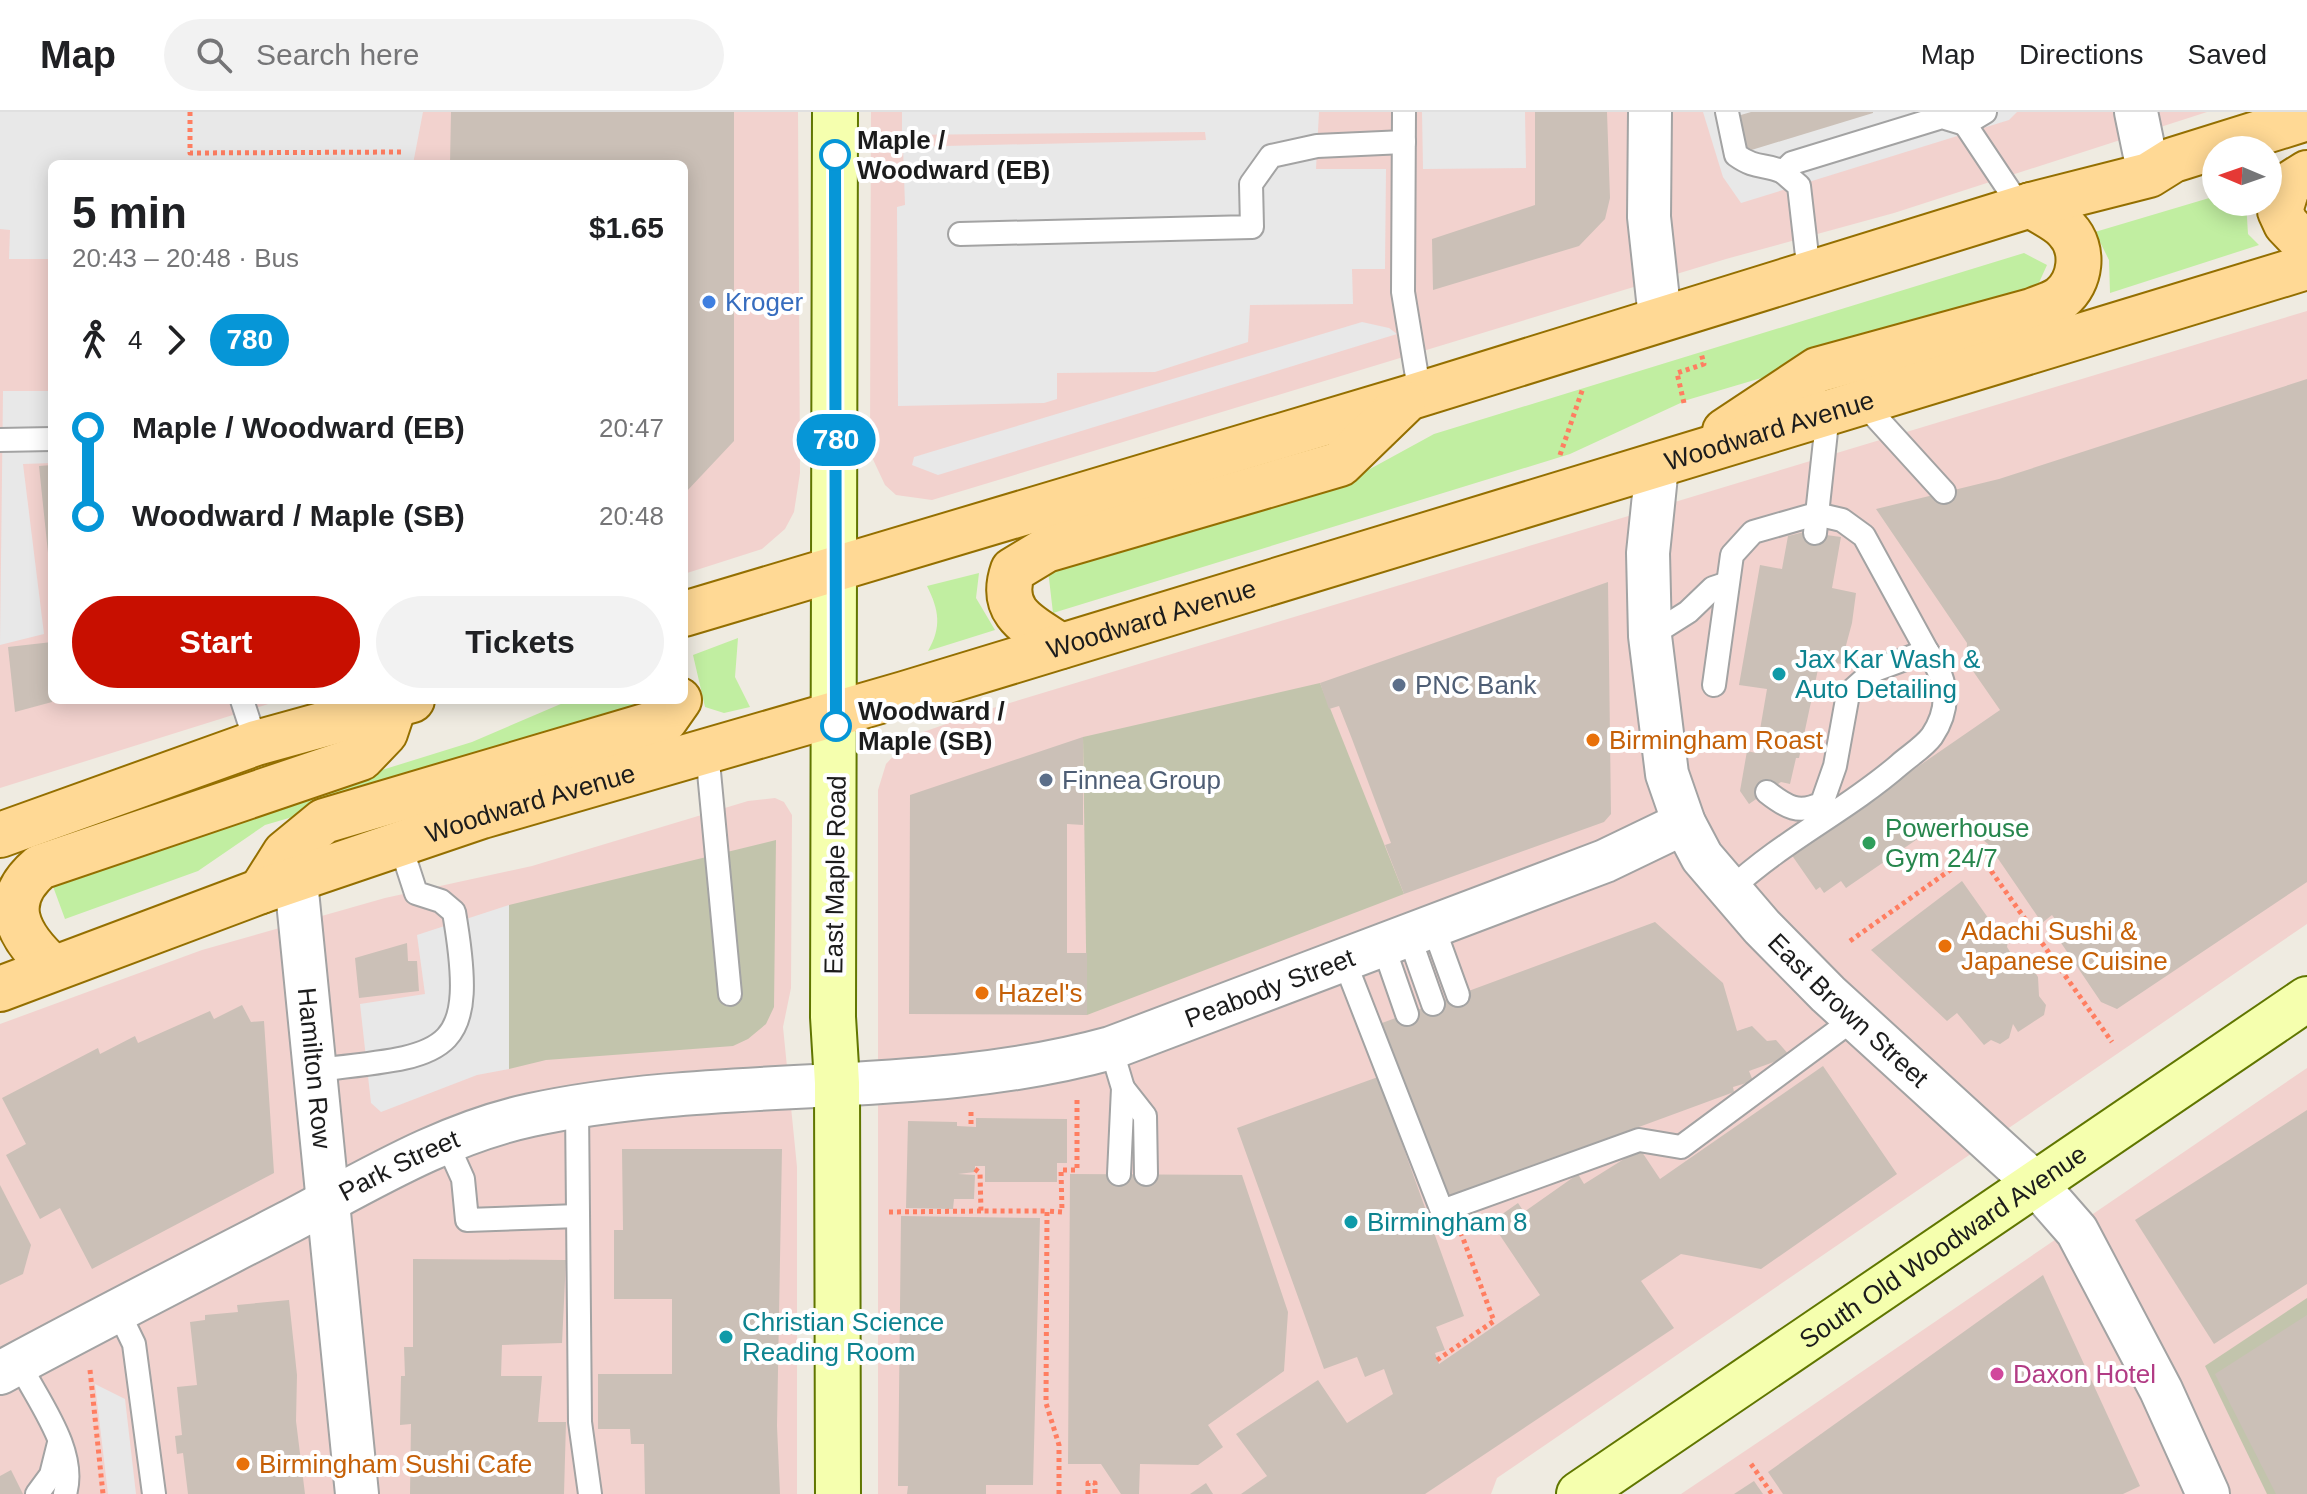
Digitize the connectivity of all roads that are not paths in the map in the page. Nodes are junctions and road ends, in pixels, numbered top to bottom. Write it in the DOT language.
graph roads {
  1 [pos="835,112"];
  2 [pos="1404,112"];
  3 [pos="1650,112"];
  4 [pos="1727,112"];
  5 [pos="1985,112"];
  6 [pos="2136,112"];
  7 [pos="2307,118"];
  8 [pos="1965,124"];
  9 [pos="1404,142"];
  10 [pos="1783,172"];
  11 [pos="2307,173"];
  12 [pos="2149,175"];
  13 [pos="2026,207"];
  14 [pos="960,234"];
  15 [pos="2307,246"];
  16 [pos="2307,267"];
  17 [pos="1809,273"];
  18 [pos="1660,318"];
  19 [pos="1414,397"];
  20 [pos="1845,408"];
  21 [pos="48,439"];
  22 [pos="0,440"];
  23 [pos="1672,461"];
  24 [pos="1944,492"];
  25 [pos="1816,524"];
  26 [pos="837,568"];
  27 [pos="1725,584"];
  28 [pos="688,613"];
  29 [pos="1650,636"];
  30 [pos="1061,646"];
  31 [pos="1927,651"];
  32 [pos="1714,685"];
  33 [pos="243,704"];
  34 [pos="399,704"];
  35 [pos="402,704"];
  36 [pos="676,704"];
  37 [pos="836,714"];
  38 [pos="256,743"];
  39 [pos="707,751"];
  40 [pos="1767,792"];
  41 [pos="1684,823"];
  42 [pos="1,832"];
  43 [pos="400,844"];
  44 [pos="278,886"];
  45 [pos="1730,890"];
  46 [pos="1408,936"];
  47 [pos="1344,960"];
  48 [pos="52,967"];
  49 [pos="0,989"];
  50 [pos="730,994"];
  51 [pos="1458,995"];
  52 [pos="2307,999"];
  53 [pos="1433,1004"];
  54 [pos="1407,1014"];
  55 [pos="1855,1018"];
  56 [pos="1111,1048"];
  57 [pos="316,1070"];
  58 [pos="837,1083"];
  59 [pos="1123,1088"];
  60 [pos="577,1107"];
  61 [pos="446,1141"];
  62 [pos="1119,1174"];
  63 [pos="1146,1174"];
  64 [pos="2035,1183"];
  65 [pos="328,1201"];
  66 [pos="578,1216"];
  67 [pos="118,1311"];
  68 [pos="9,1368"];
  69 [pos="59,1442"];
  70 [pos="37,1494"];
  71 [pos="65,1494"];
  72 [pos="154,1494"];
  73 [pos="357,1494"];
  74 [pos="590,1494"];
  75 [pos="838,1494"];
  76 [pos="1579,1494"];
  77 [pos="2208,1494"];
  1 -- 26 [label="main road, East Maple Road"];
  2 -- 9 [label="lane"];
  3 -- 18 [label="street"];
  4 -- 10 [label="lane"];
  5 -- 8 [label="lane"];
  6 -- 12 [label="street"];
  7 -- 12 [label="main road"];
  8 -- 10 [label="lane"];
  8 -- 13 [label="lane"];
  9 -- 14 [label="lane"];
  9 -- 19 [label="lane"];
  10 -- 17 [label="lane"];
  11 -- 15 [label="main road"];
  12 -- 13 [label="main road"];
  13 -- 17 [label="main road"];
  13 -- 23 [label="main road"];
  16 -- 20 [label="main road, Woodward Avenue"];
  17 -- 18 [label="main road"];
  18 -- 19 [label="main road"];
  19 -- 26 [label="main road"];
  19 -- 30 [label="main road"];
  20 -- 23 [label="main road, Woodward Avenue"];
  20 -- 24 [label="lane"];
  20 -- 25 [label="lane"];
  21 -- 22 [label="lane"];
  23 -- 29 [label="street, East Brown Street"];
  23 -- 30 [label="main road, Woodward Avenue"];
  25 -- 27 [label="lane"];
  25 -- 31 [label="lane"];
  26 -- 28 [label="main road"];
  26 -- 37 [label="main road, East Maple Road"];
  27 -- 29 [label="lane"];
  27 -- 32 [label="lane"];
  29 -- 41 [label="street, East Brown Street"];
  30 -- 37 [label="main road, Woodward Avenue"];
  31 -- 40 [label="lane"];
  31 -- 45 [label="lane"];
  33 -- 38 [label="lane"];
  34 -- 38 [label="main road"];
  35 -- 48 [label="main road"];
  36 -- 44 [label="main road"];
  37 -- 39 [label="main road, Woodward Avenue"];
  37 -- 58 [label="main road, East Maple Road"];
  38 -- 42 [label="main road"];
  39 -- 43 [label="main road, Woodward Avenue"];
  39 -- 50 [label="lane"];
  41 -- 45 [label="street, East Brown Street"];
  41 -- 46 [label="street, Peabody Street"];
  43 -- 44 [label="main road, Woodward Avenue"];
  43 -- 57 [label="lane"];
  44 -- 48 [label="main road, Woodward Avenue"];
  44 -- 57 [label="street, Hamilton Row"];
  45 -- 55 [label="street, East Brown Street"];
  46 -- 47 [label="street, Peabody Street"];
  46 -- 51 [label="lane"];
  46 -- 53 [label="lane"];
  46 -- 54 [label="lane"];
  47 -- 55 [label="lane"];
  47 -- 56 [label="street, Peabody Street"];
  48 -- 49 [label="main road, Woodward Avenue"];
  52 -- 64 [label="main road, South Old Woodward Avenue"];
  55 -- 64 [label="street, East Brown Street"];
  56 -- 58 [label="street, Peabody Street"];
  56 -- 59 [label="lane"];
  57 -- 65 [label="street, Hamilton Row"];
  58 -- 60 [label="street, Park Street"];
  58 -- 75 [label="main road, East Maple Road"];
  59 -- 62 [label="lane"];
  59 -- 63 [label="lane"];
  60 -- 61 [label="street, Park Street"];
  60 -- 66 [label="lane"];
  61 -- 65 [label="street, Park Street"];
  61 -- 66 [label="lane"];
  64 -- 76 [label="main road, South Old Woodward Avenue"];
  64 -- 77 [label="street, East Brown Street"];
  65 -- 67 [label="street, Park Street"];
  65 -- 73 [label="street, Hamilton Row"];
  66 -- 74 [label="lane"];
  67 -- 68 [label="street, Park Street"];
  67 -- 72 [label="lane"];
  68 -- 69 [label="lane"];
  69 -- 70 [label="lane"];
  69 -- 71 [label="lane"];
}
